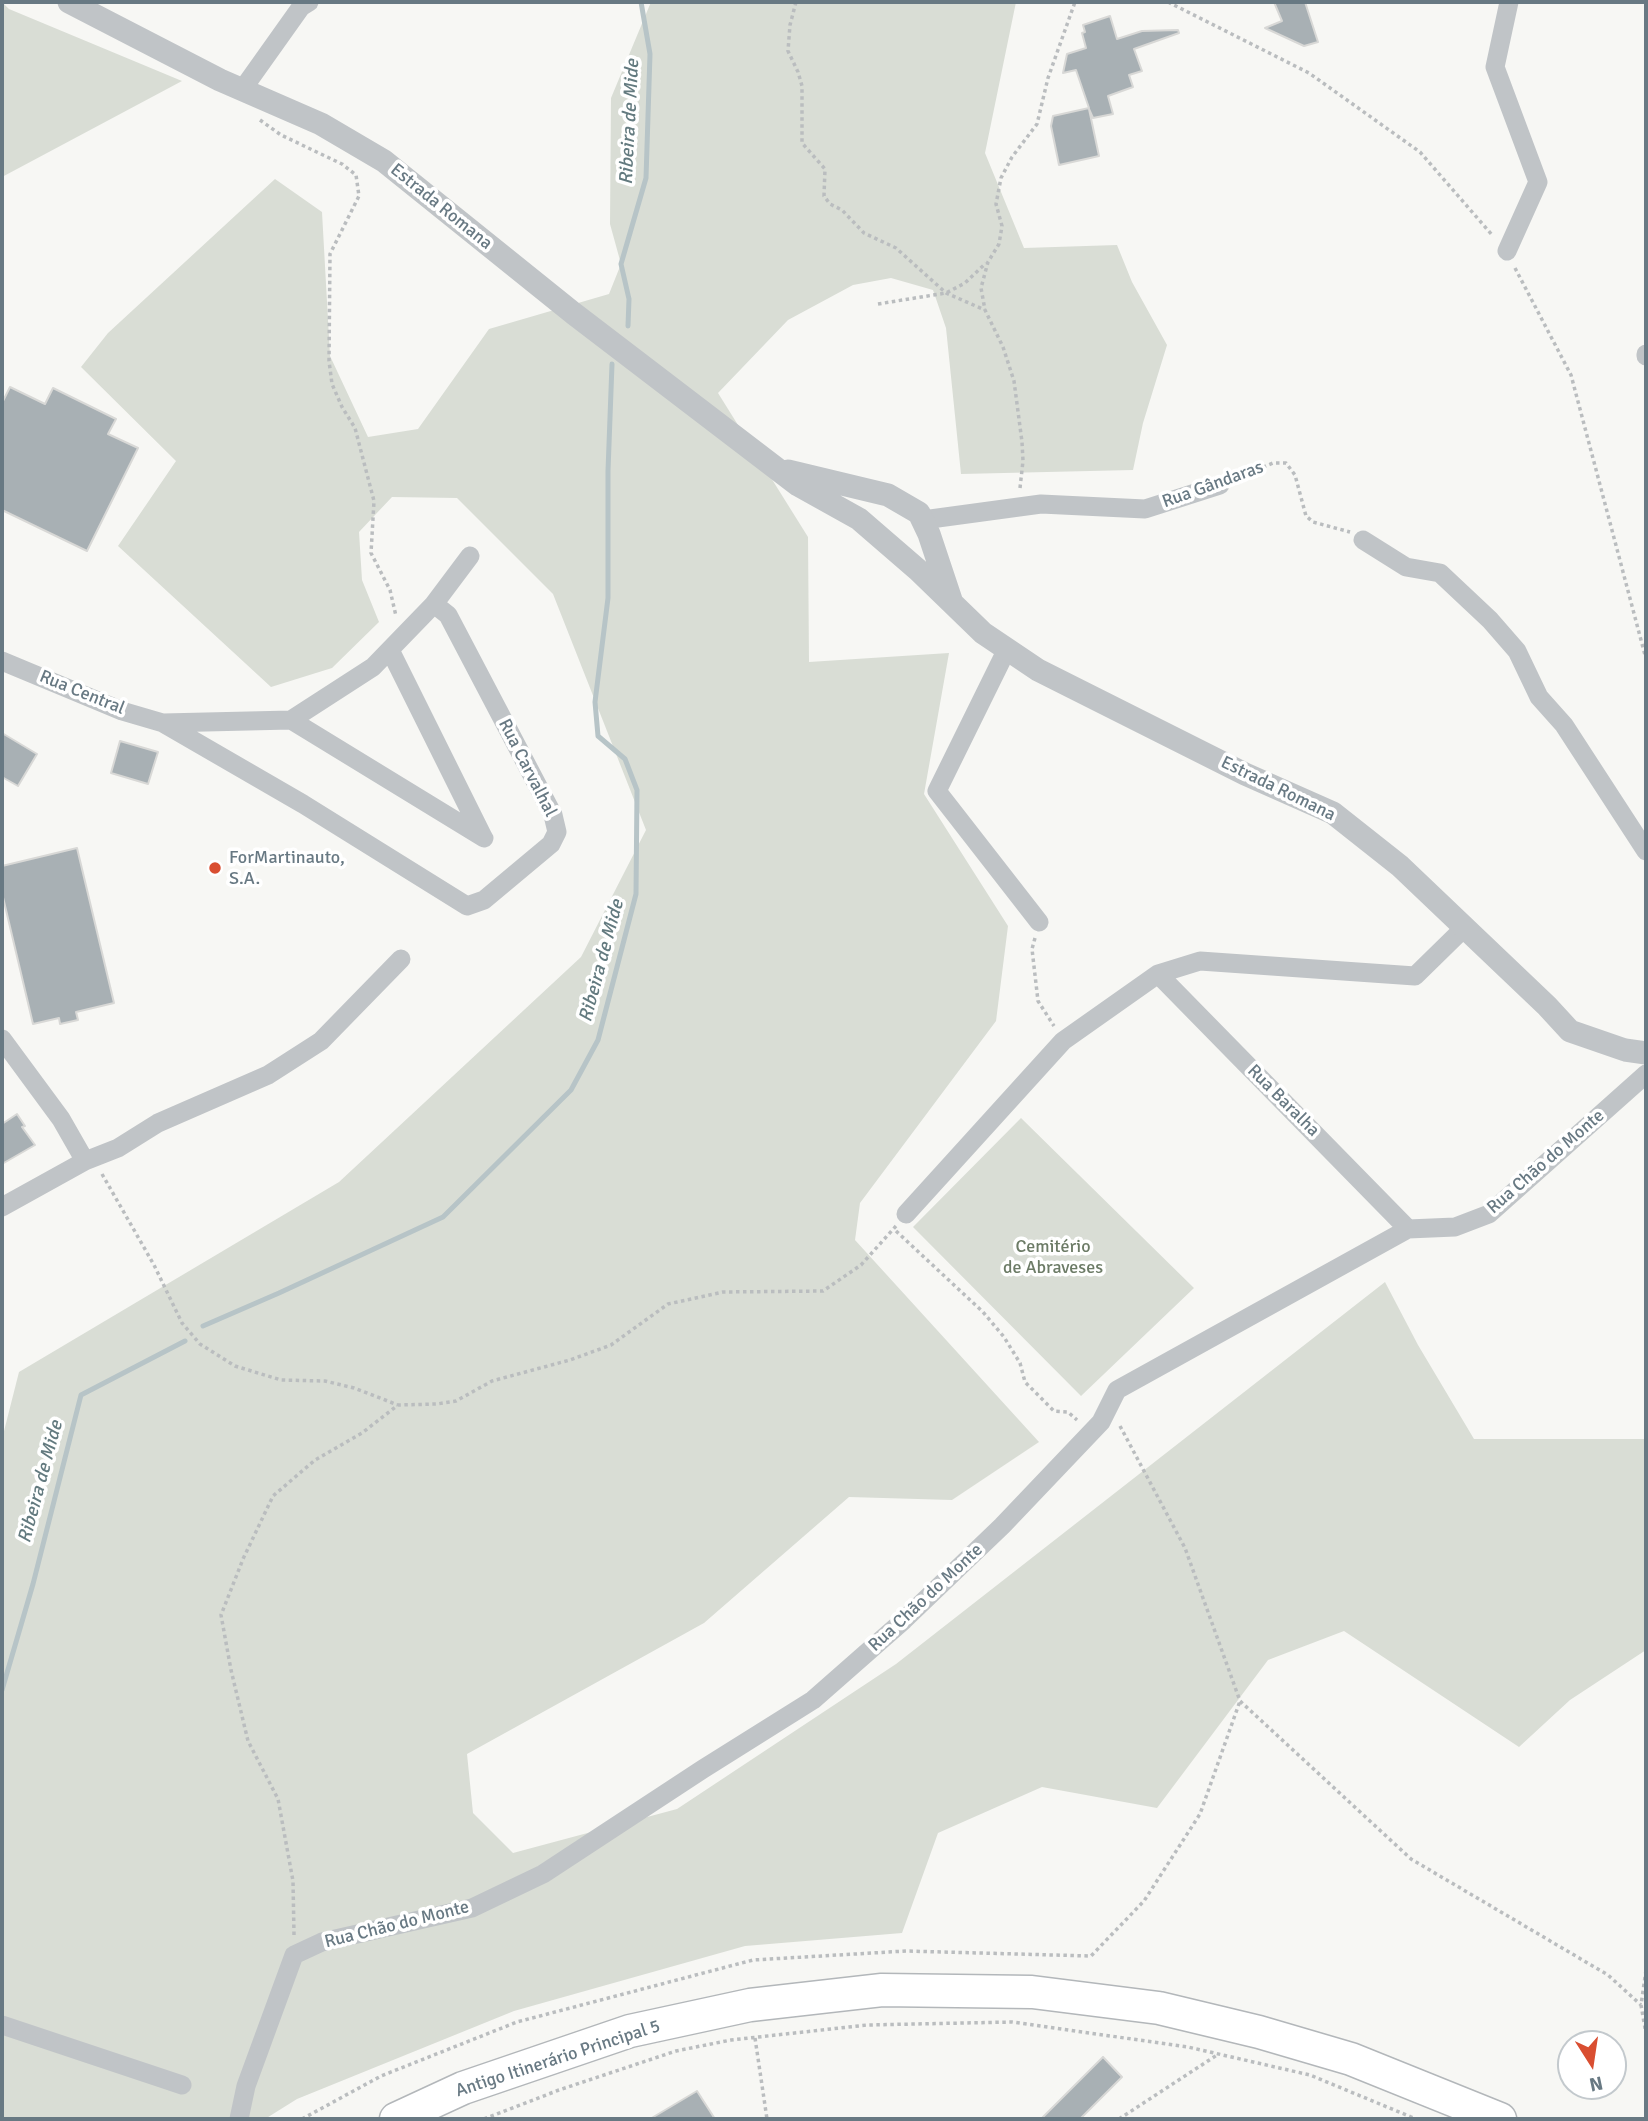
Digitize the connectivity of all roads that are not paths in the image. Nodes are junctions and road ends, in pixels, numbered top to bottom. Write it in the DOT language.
graph roads {
  1 [pos="69,2"];
  2 [pos="309,2"];
  3 [pos="1505,4"];
  4 [pos="242,90"];
  5 [pos="1507,251"];
  6 [pos="777,469"];
  7 [pos="1220,485"];
  8 [pos="923,520"];
  9 [pos="1363,540"];
  10 [pos="470,556"];
  11 [pos="952,603"];
  12 [pos="434,604"];
  13 [pos="397,643"];
  14 [pos="1007,649"];
  15 [pos="2,661"];
  16 [pos="291,720"];
  17 [pos="163,723"];
  18 [pos="1646,851"];
  19 [pos="1039,922"];
  20 [pos="1465,928"];
  21 [pos="401,959"];
  22 [pos="1158,974"];
  23 [pos="2,1039"];
  24 [pos="1646,1053"];
  25 [pos="1646,1074"];
  26 [pos="90,1160"];
  27 [pos="2,1207"];
  28 [pos="900,1221"];
  29 [pos="1408,1228"];
  30 [pos="2,2025"];
  31 [pos="182,2085"];
  32 [pos="239,2119"];
  33 [pos="396,2119"];
  34 [pos="1500,2119"];
  1 -- 4 [label="street, Estrada Romana"];
  2 -- 4 [label="street"];
  3 -- 5 [label="street"];
  4 -- 6 [label="street, Estrada Romana"];
  6 -- 8 [label="street, Estrada Romana"];
  6 -- 11 [label="street, Estrada Romana"];
  7 -- 8 [label="street, Rua Gândaras"];
  8 -- 11 [label="street, Estrada Romana"];
  9 -- 18 [label="street"];
  10 -- 12 [label="street"];
  11 -- 14 [label="street, Estrada Romana"];
  12 -- 13 [label="street"];
  12 -- 17 [label="street, Rua Carvalhal"];
  13 -- 16 [label="street"];
  13 -- 16 [label="street"];
  14 -- 19 [label="street"];
  14 -- 20 [label="street, Estrada Romana"];
  15 -- 17 [label="street, Rua Central"];
  16 -- 17 [label="street"];
  20 -- 22 [label="street"];
  20 -- 24 [label="street, Estrada Romana"];
  21 -- 26 [label="street"];
  22 -- 28 [label="street"];
  22 -- 29 [label="street, Rua Baralha"];
  23 -- 26 [label="street"];
  25 -- 29 [label="street, Rua Chão do Monte"];
  26 -- 27 [label="street"];
  29 -- 32 [label="street, Rua Chão do Monte"];
  30 -- 31 [label="street"];
  33 -- 34 [label="highway, Antigo Itinerário Principal 5"];
}
